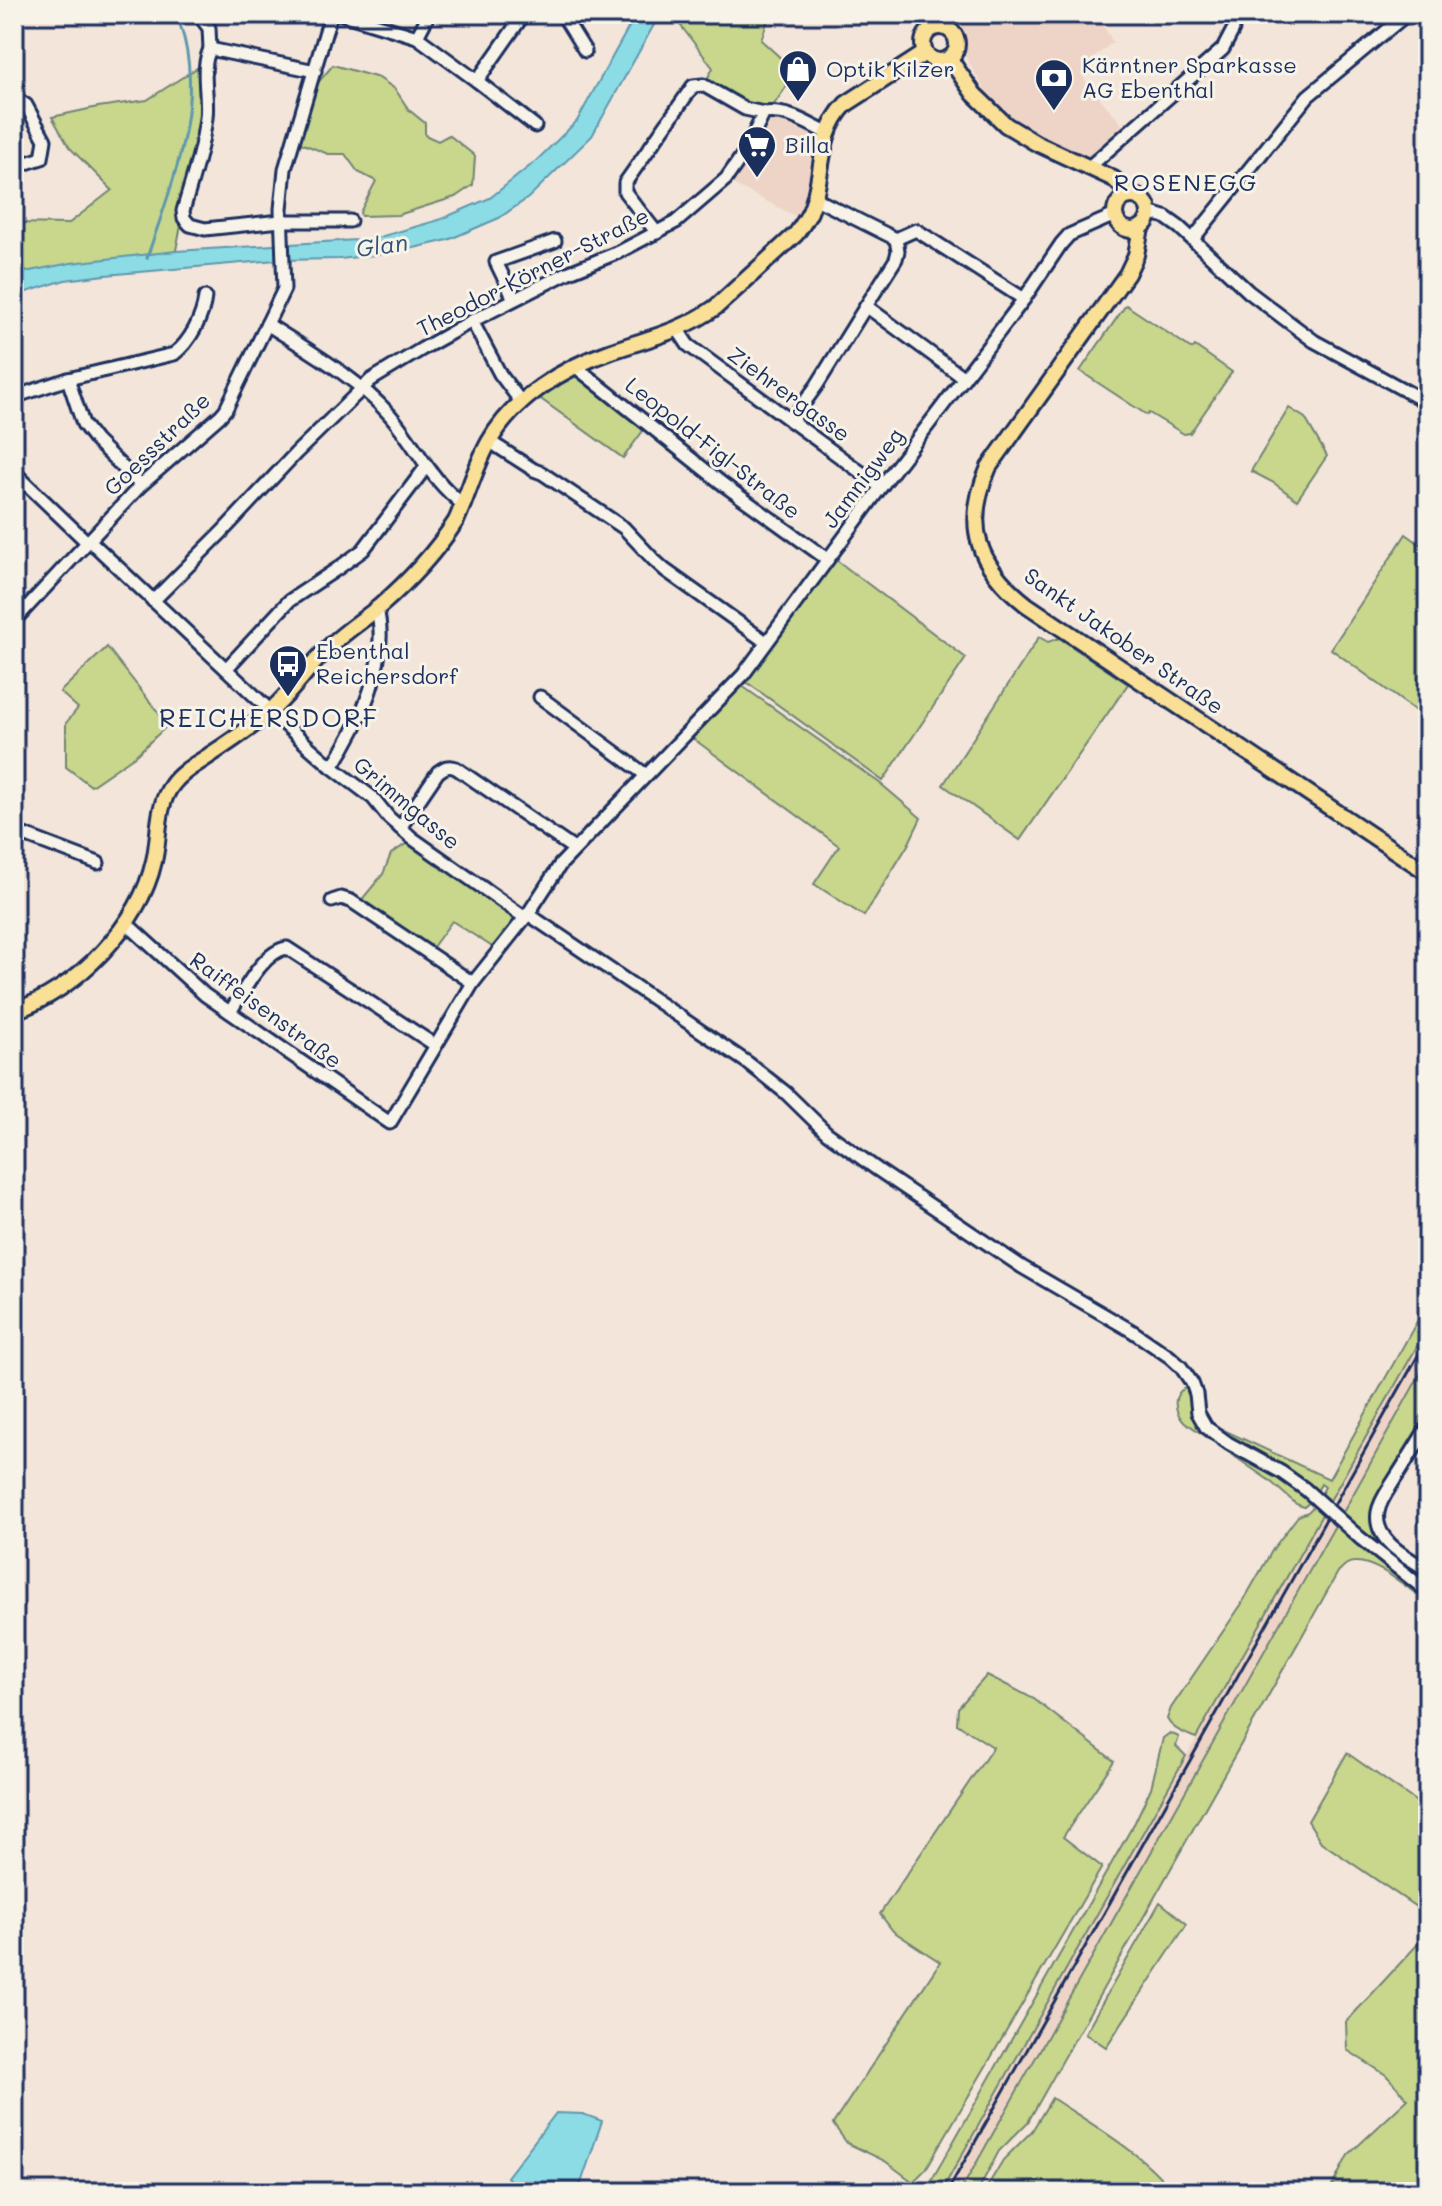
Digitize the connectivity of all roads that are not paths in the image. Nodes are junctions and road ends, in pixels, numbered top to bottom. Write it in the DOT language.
graph roads {
  1 [pos="198,14"];
  2 [pos="331,14"];
  3 [pos="342,14"];
  4 [pos="429,14"];
  5 [pos="524,14"];
  6 [pos="562,14"];
  7 [pos="1407,14"];
  8 [pos="940,20"];
  9 [pos="1233,30"];
  10 [pos="417,37"];
  11 [pos="210,49"];
  12 [pos="585,51"];
  13 [pos="925,53"];
  14 [pos="949,58"];
  15 [pos="315,71"];
  16 [pos="477,81"];
  17 [pos="14,97"];
  18 [pos="764,113"];
  19 [pos="535,126"];
  20 [pos="827,133"];
  21 [pos="14,167"];
  22 [pos="1088,168"];
  23 [pos="814,198"];
  24 [pos="1122,204"];
  25 [pos="1149,212"];
  26 [pos="281,221"];
  27 [pos="350,221"];
  28 [pos="1134,228"];
  29 [pos="657,233"];
  30 [pos="896,239"];
  31 [pos="1193,239"];
  32 [pos="555,241"];
  33 [pos="205,297"];
  34 [pos="514,299"];
  35 [pos="1024,299"];
  36 [pos="866,306"];
  37 [pos="472,321"];
  38 [pos="267,324"];
  39 [pos="678,330"];
  40 [pos="576,367"];
  41 [pos="964,378"];
  42 [pos="68,379"];
  43 [pos="362,389"];
  44 [pos="14,397"];
  45 [pos="521,402"];
  46 [pos="1428,403"];
  47 [pos="791,421"];
  48 [pos="489,441"];
  49 [pos="426,467"];
  50 [pos="14,472"];
  51 [pos="141,485"];
  52 [pos="881,487"];
  53 [pos="464,505"];
  54 [pos="88,541"];
  55 [pos="827,559"];
  56 [pos="153,601"];
  57 [pos="377,609"];
  58 [pos="14,621"];
  59 [pos="766,642"];
  60 [pos="226,669"];
  61 [pos="540,697"];
  62 [pos="271,710"];
  63 [pos="332,767"];
  64 [pos="646,775"];
  65 [pos="400,828"];
  66 [pos="14,831"];
  67 [pos="574,849"];
  68 [pos="98,863"];
  69 [pos="1428,873"];
  70 [pos="332,901"];
  71 [pos="526,916"];
  72 [pos="125,922"];
  73 [pos="473,983"];
  74 [pos="14,1011"];
  75 [pos="230,1012"];
  76 [pos="435,1045"];
  77 [pos="390,1123"];
  78 [pos="1428,1426"];
  79 [pos="1428,1570"];
  80 [pos="1428,1592"];
  1 -- 11 [label="street"];
  2 -- 15 [label="street, Goessstraße"];
  3 -- 10 [label="street"];
  4 -- 10 [label="street"];
  5 -- 16 [label="street"];
  6 -- 12 [label="street"];
  7 -- 31 [label="street"];
  8 -- 13 [label="main road"];
  8 -- 14 [label="main road"];
  9 -- 22 [label="street"];
  10 -- 16 [label="street"];
  11 -- 15 [label="street"];
  11 -- 26 [label="street"];
  13 -- 14 [label="main road"];
  13 -- 20 [label="main road"];
  14 -- 22 [label="main road"];
  15 -- 26 [label="street, Goessstraße"];
  16 -- 19 [label="street"];
  17 -- 21 [label="street"];
  18 -- 20 [label="street"];
  18 -- 29 [label="street, Theodor-Körner-Straße"];
  18 -- 29 [label="street"];
  20 -- 23 [label="main road"];
  22 -- 24 [label="main road"];
  23 -- 30 [label="street"];
  23 -- 39 [label="main road"];
  24 -- 25 [label="main road"];
  24 -- 28 [label="main road"];
  24 -- 35 [label="street, Jamnigweg"];
  25 -- 28 [label="main road, Sankt Jakober Straße"];
  25 -- 31 [label="street"];
  26 -- 27 [label="street"];
  26 -- 38 [label="street, Goessstraße"];
  28 -- 69 [label="main road, Sankt Jakober Straße"];
  29 -- 34 [label="street, Theodor-Körner-Straße"];
  30 -- 35 [label="street"];
  30 -- 36 [label="street"];
  31 -- 46 [label="street"];
  32 -- 34 [label="street"];
  33 -- 42 [label="street"];
  34 -- 37 [label="street, Theodor-Körner-Straße"];
  35 -- 41 [label="street, Jamnigweg"];
  36 -- 41 [label="street"];
  36 -- 47 [label="street"];
  37 -- 43 [label="street, Theodor-Körner-Straße"];
  37 -- 45 [label="street"];
  38 -- 43 [label="street"];
  38 -- 51 [label="street, Goessstraße"];
  39 -- 40 [label="main road"];
  39 -- 47 [label="street, Ziehrergasse"];
  40 -- 45 [label="main road"];
  40 -- 55 [label="street, Leopold-Figl-Straße"];
  41 -- 52 [label="street, Jamnigweg"];
  42 -- 44 [label="street"];
  42 -- 51 [label="street"];
  43 -- 49 [label="street"];
  43 -- 56 [label="street, Theodor-Körner-Straße"];
  45 -- 48 [label="main road"];
  47 -- 52 [label="street, Ziehrergasse"];
  48 -- 53 [label="main road"];
  48 -- 59 [label="street"];
  49 -- 53 [label="street"];
  49 -- 60 [label="street"];
  50 -- 54 [label="street, Grimmgasse"];
  51 -- 54 [label="street, Goessstraße"];
  52 -- 55 [label="street, Jamnigweg"];
  53 -- 57 [label="main road"];
  54 -- 56 [label="street, Grimmgasse"];
  54 -- 58 [label="street, Goessstraße"];
  55 -- 59 [label="street, Jamnigweg"];
  56 -- 60 [label="street, Grimmgasse"];
  57 -- 62 [label="main road"];
  57 -- 63 [label="street"];
  59 -- 64 [label="street, Jamnigweg"];
  60 -- 62 [label="street, Grimmgasse"];
  61 -- 64 [label="street"];
  62 -- 63 [label="street, Grimmgasse"];
  62 -- 72 [label="main road"];
  63 -- 65 [label="street, Grimmgasse"];
  64 -- 67 [label="street, Jamnigweg"];
  65 -- 67 [label="street"];
  65 -- 71 [label="street, Grimmgasse"];
  66 -- 68 [label="street"];
  67 -- 71 [label="street, Jamnigweg"];
  70 -- 73 [label="street"];
  71 -- 73 [label="street, Jamnigweg"];
  71 -- 80 [label="street, Grimmgasse, bridge"];
  72 -- 74 [label="main road"];
  72 -- 75 [label="street, Raiffeisenstraße"];
  73 -- 76 [label="street, Jamnigweg"];
  75 -- 76 [label="street"];
  75 -- 77 [label="street, Raiffeisenstraße"];
  76 -- 77 [label="street, Jamnigweg"];
  78 -- 79 [label="street"];
}
